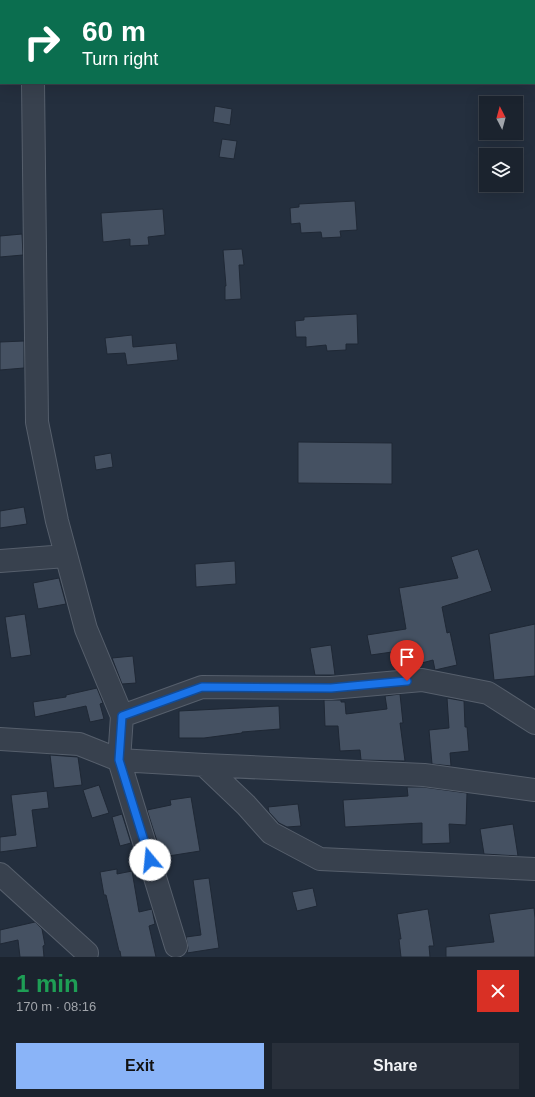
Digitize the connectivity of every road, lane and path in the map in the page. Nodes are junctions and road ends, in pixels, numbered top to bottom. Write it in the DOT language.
graph roads {
  1 [pos="33,84"];
  2 [pos="66,556"];
  3 [pos="0,561"];
  4 [pos="122,716"];
  5 [pos="535,723"];
  6 [pos="0,739"];
  7 [pos="119,760"];
  8 [pos="204,766"];
  9 [pos="535,790"];
  10 [pos="535,869"];
  11 [pos="0,874"];
  12 [pos="176,946"];
  13 [pos="87,953"];
  1 -- 2 [label="street"];
  2 -- 3 [label="street"];
  2 -- 4 [label="street"];
  4 -- 5 [label="street"];
  4 -- 7 [label="street"];
  6 -- 7 [label="street"];
  7 -- 8 [label="street"];
  7 -- 12 [label="street"];
  8 -- 9 [label="street"];
  8 -- 10 [label="street"];
  11 -- 13 [label="street"];
}
